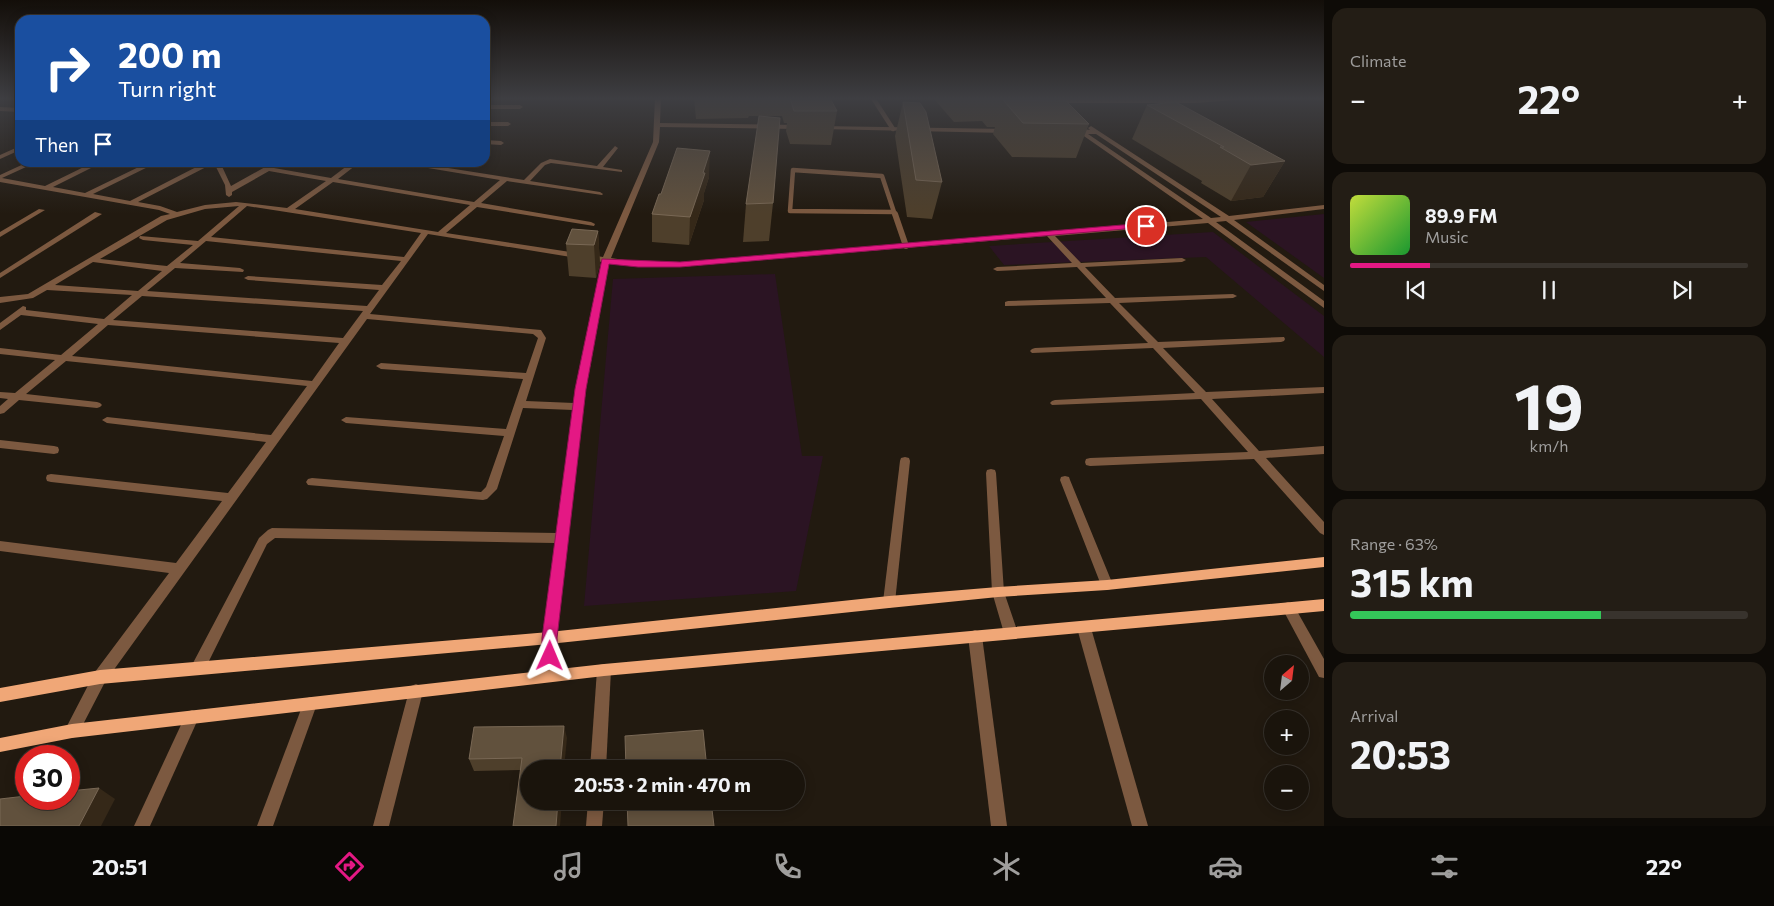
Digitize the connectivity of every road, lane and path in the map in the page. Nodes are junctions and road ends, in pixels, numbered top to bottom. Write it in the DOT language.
graph roads {
  1 [pos="656,137"];
  2 [pos="1087,137"];
  3 [pos="1103,137"];
  4 [pos="490,142"];
  5 [pos="501,143"];
  6 [pos="0,148"];
  7 [pos="616,148"];
  8 [pos="15,149"];
  9 [pos="15,151"];
  10 [pos="0,157"];
  11 [pos="23,167"];
  12 [pos="90,167"];
  13 [pos="145,167"];
  14 [pos="202,167"];
  15 [pos="219,167"];
  16 [pos="271,167"];
  17 [pos="350,167"];
  18 [pos="428,167"];
  19 [pos="598,167"];
  20 [pos="268,169"];
  21 [pos="620,171"];
  22 [pos="0,172"];
  23 [pos="9,173"];
  24 [pos="0,178"];
  25 [pos="506,179"];
  26 [pos="332,180"];
  27 [pos="526,182"];
  28 [pos="46,188"];
  29 [pos="228,191"];
  30 [pos="600,194"];
  31 [pos="86,195"];
  32 [pos="131,203"];
  33 [pos="229,204"];
  34 [pos="246,204"];
  35 [pos="477,204"];
  36 [pos="1324,207"];
  37 [pos="41,210"];
  38 [pos="288,211"];
  39 [pos="894,212"];
  40 [pos="98,214"];
  41 [pos="177,214"];
  42 [pos="1226,218"];
  43 [pos="1209,220"];
  44 [pos="590,224"];
  45 [pos="425,233"];
  46 [pos="1049,234"];
  47 [pos="0,235"];
  48 [pos="439,235"];
  49 [pos="143,238"];
  50 [pos="202,241"];
  51 [pos="906,246"];
  52 [pos="406,259"];
  53 [pos="92,260"];
  54 [pos="606,260"];
  55 [pos="1182,260"];
  56 [pos="1078,264"];
  57 [pos="170,267"];
  58 [pos="997,269"];
  59 [pos="240,270"];
  60 [pos="0,276"];
  61 [pos="248,278"];
  62 [pos="46,287"];
  63 [pos="385,288"];
  64 [pos="1324,290"];
  65 [pos="139,293"];
  66 [pos="30,296"];
  67 [pos="1233,296"];
  68 [pos="0,300"];
  69 [pos="1112,301"];
  70 [pos="1008,304"];
  71 [pos="1324,305"];
  72 [pos="19,312"];
  73 [pos="366,313"];
  74 [pos="105,322"];
  75 [pos="0,327"];
  76 [pos="1281,339"];
  77 [pos="346,341"];
  78 [pos="1156,346"];
  79 [pos="0,351"];
  80 [pos="1035,351"];
  81 [pos="63,358"];
  82 [pos="382,366"];
  83 [pos="528,376"];
  84 [pos="314,384"];
  85 [pos="1324,390"];
  86 [pos="0,395"];
  87 [pos="1203,395"];
  88 [pos="16,397"];
  89 [pos="1055,403"];
  90 [pos="519,404"];
  91 [pos="97,405"];
  92 [pos="578,407"];
  93 [pos="0,411"];
  94 [pos="107,420"];
  95 [pos="346,420"];
  96 [pos="508,433"];
  97 [pos="274,440"];
  98 [pos="0,444"];
  99 [pos="54,450"];
  100 [pos="1324,450"];
  101 [pos="1257,455"];
  102 [pos="905,462"];
  103 [pos="1090,462"];
  104 [pos="991,473"];
  105 [pos="51,478"];
  106 [pos="1065,480"];
  107 [pos="312,482"];
  108 [pos="231,498"];
  109 [pos="1324,530"];
  110 [pos="562,538"];
  111 [pos="0,546"];
  112 [pos="1324,562"];
  113 [pos="179,569"];
  114 [pos="1107,585"];
  115 [pos="998,592"];
  116 [pos="888,602"];
  117 [pos="1324,605"];
  118 [pos="1288,608"];
  119 [pos="1084,628"];
  120 [pos="1011,633"];
  121 [pos="975,636"];
  122 [pos="550,638"];
  123 [pos="198,668"];
  124 [pos="604,670"];
  125 [pos="1324,672"];
  126 [pos="550,675"];
  127 [pos="100,677"];
  128 [pos="416,691"];
  129 [pos="0,695"];
  130 [pos="310,704"];
  131 [pos="192,717"];
  132 [pos="72,731"];
  133 [pos="0,744"];
  134 [pos="599,760"];
  135 [pos="595,810"];
  136 [pos="142,826"];
  137 [pos="265,826"];
  138 [pos="381,826"];
  139 [pos="594,826"];
  140 [pos="999,826"];
  141 [pos="1140,826"];
  1 -- 54 [label="street"];
  2 -- 43 [label="street"];
  3 -- 42 [label="street"];
  4 -- 5 [label="street"];
  6 -- 8 [label="street"];
  7 -- 19 [label="street"];
  9 -- 10 [label="street"];
  11 -- 23 [label="street"];
  12 -- 28 [label="street"];
  13 -- 31 [label="street"];
  14 -- 32 [label="street"];
  15 -- 29 [label="street"];
  16 -- 20 [label="street"];
  17 -- 26 [label="street"];
  18 -- 25 [label="street"];
  19 -- 21 [label="street"];
  19 -- 27 [label="street"];
  20 -- 26 [label="street"];
  20 -- 29 [label="street"];
  22 -- 23 [label="street"];
  23 -- 24 [label="street"];
  24 -- 28 [label="street"];
  25 -- 27 [label="street"];
  25 -- 35 [label="street"];
  26 -- 35 [label="street"];
  26 -- 38 [label="street"];
  27 -- 30 [label="street"];
  28 -- 31 [label="street"];
  29 -- 33 [label="street"];
  31 -- 32 [label="street"];
  32 -- 41 [label="street"];
  33 -- 34 [label="street"];
  33 -- 41 [label="street"];
  34 -- 38 [label="street"];
  34 -- 50 [label="street"];
  35 -- 44 [label="street"];
  35 -- 48 [label="street"];
  36 -- 42 [label="street"];
  37 -- 47 [label="street"];
  38 -- 45 [label="street"];
  39 -- 51 [label="lane"];
  40 -- 60 [label="street"];
  41 -- 53 [label="street"];
  42 -- 43 [label="street"];
  42 -- 64 [label="street"];
  43 -- 46 [label="street"];
  43 -- 71 [label="street"];
  45 -- 48 [label="street"];
  45 -- 52 [label="street"];
  46 -- 51 [label="street"];
  46 -- 56 [label="street"];
  48 -- 54 [label="street"];
  49 -- 50 [label="street"];
  50 -- 52 [label="street"];
  50 -- 57 [label="street"];
  51 -- 54 [label="street"];
  52 -- 63 [label="street"];
  53 -- 57 [label="street"];
  53 -- 62 [label="street"];
  54 -- 92 [label="street"];
  55 -- 56 [label="street"];
  56 -- 58 [label="street"];
  56 -- 69 [label="street"];
  57 -- 59 [label="street"];
  57 -- 65 [label="street"];
  61 -- 63 [label="street"];
  62 -- 65 [label="street"];
  62 -- 66 [label="street"];
  63 -- 73 [label="street"];
  65 -- 73 [label="street"];
  65 -- 74 [label="street"];
  66 -- 68 [label="street"];
  66 -- 72 [label="street"];
  67 -- 69 [label="street"];
  69 -- 70 [label="street"];
  69 -- 78 [label="street"];
  72 -- 74 [label="street"];
  72 -- 75 [label="street"];
  73 -- 77 [label="street"];
  73 -- 83 [label="street"];
  74 -- 77 [label="street"];
  74 -- 81 [label="street"];
  76 -- 78 [label="street"];
  77 -- 84 [label="street"];
  78 -- 80 [label="street"];
  78 -- 87 [label="street"];
  79 -- 81 [label="street"];
  81 -- 84 [label="street"];
  81 -- 88 [label="street"];
  82 -- 83 [label="street"];
  83 -- 90 [label="street"];
  84 -- 97 [label="street"];
  85 -- 87 [label="street"];
  86 -- 88 [label="street"];
  87 -- 89 [label="street"];
  87 -- 101 [label="street"];
  88 -- 91 [label="street"];
  88 -- 93 [label="street"];
  90 -- 92 [label="street"];
  90 -- 96 [label="street"];
  92 -- 110 [label="street"];
  94 -- 97 [label="street"];
  95 -- 96 [label="street"];
  96 -- 107 [label="street"];
  97 -- 108 [label="street"];
  98 -- 99 [label="street"];
  100 -- 101 [label="street"];
  101 -- 103 [label="street"];
  101 -- 109 [label="street"];
  102 -- 116 [label="street"];
  104 -- 115 [label="street"];
  105 -- 108 [label="street"];
  106 -- 114 [label="street"];
  108 -- 113 [label="street"];
  110 -- 122 [label="street"];
  110 -- 123 [label="street"];
  111 -- 113 [label="street"];
  112 -- 114 [label="street"];
  113 -- 127 [label="street"];
  114 -- 115 [label="street"];
  115 -- 116 [label="street"];
  115 -- 120 [label="street"];
  116 -- 122 [label="street"];
  117 -- 118 [label="street"];
  118 -- 119 [label="street"];
  118 -- 125 [label="street"];
  119 -- 120 [label="street"];
  119 -- 141 [label="street"];
  120 -- 121 [label="street"];
  121 -- 124 [label="street"];
  121 -- 140 [label="street"];
  122 -- 123 [label="street"];
  122 -- 126 [label="street"];
  123 -- 127 [label="street"];
  124 -- 126 [label="street"];
  124 -- 134 [label="street"];
  126 -- 128 [label="street"];
  127 -- 129 [label="street"];
  127 -- 132 [label="street"];
  128 -- 130 [label="street"];
  128 -- 138 [label="street"];
  130 -- 131 [label="street"];
  130 -- 137 [label="street"];
  131 -- 132 [label="street"];
  131 -- 136 [label="street"];
  132 -- 133 [label="street"];
  135 -- 139 [label="street"];
}
